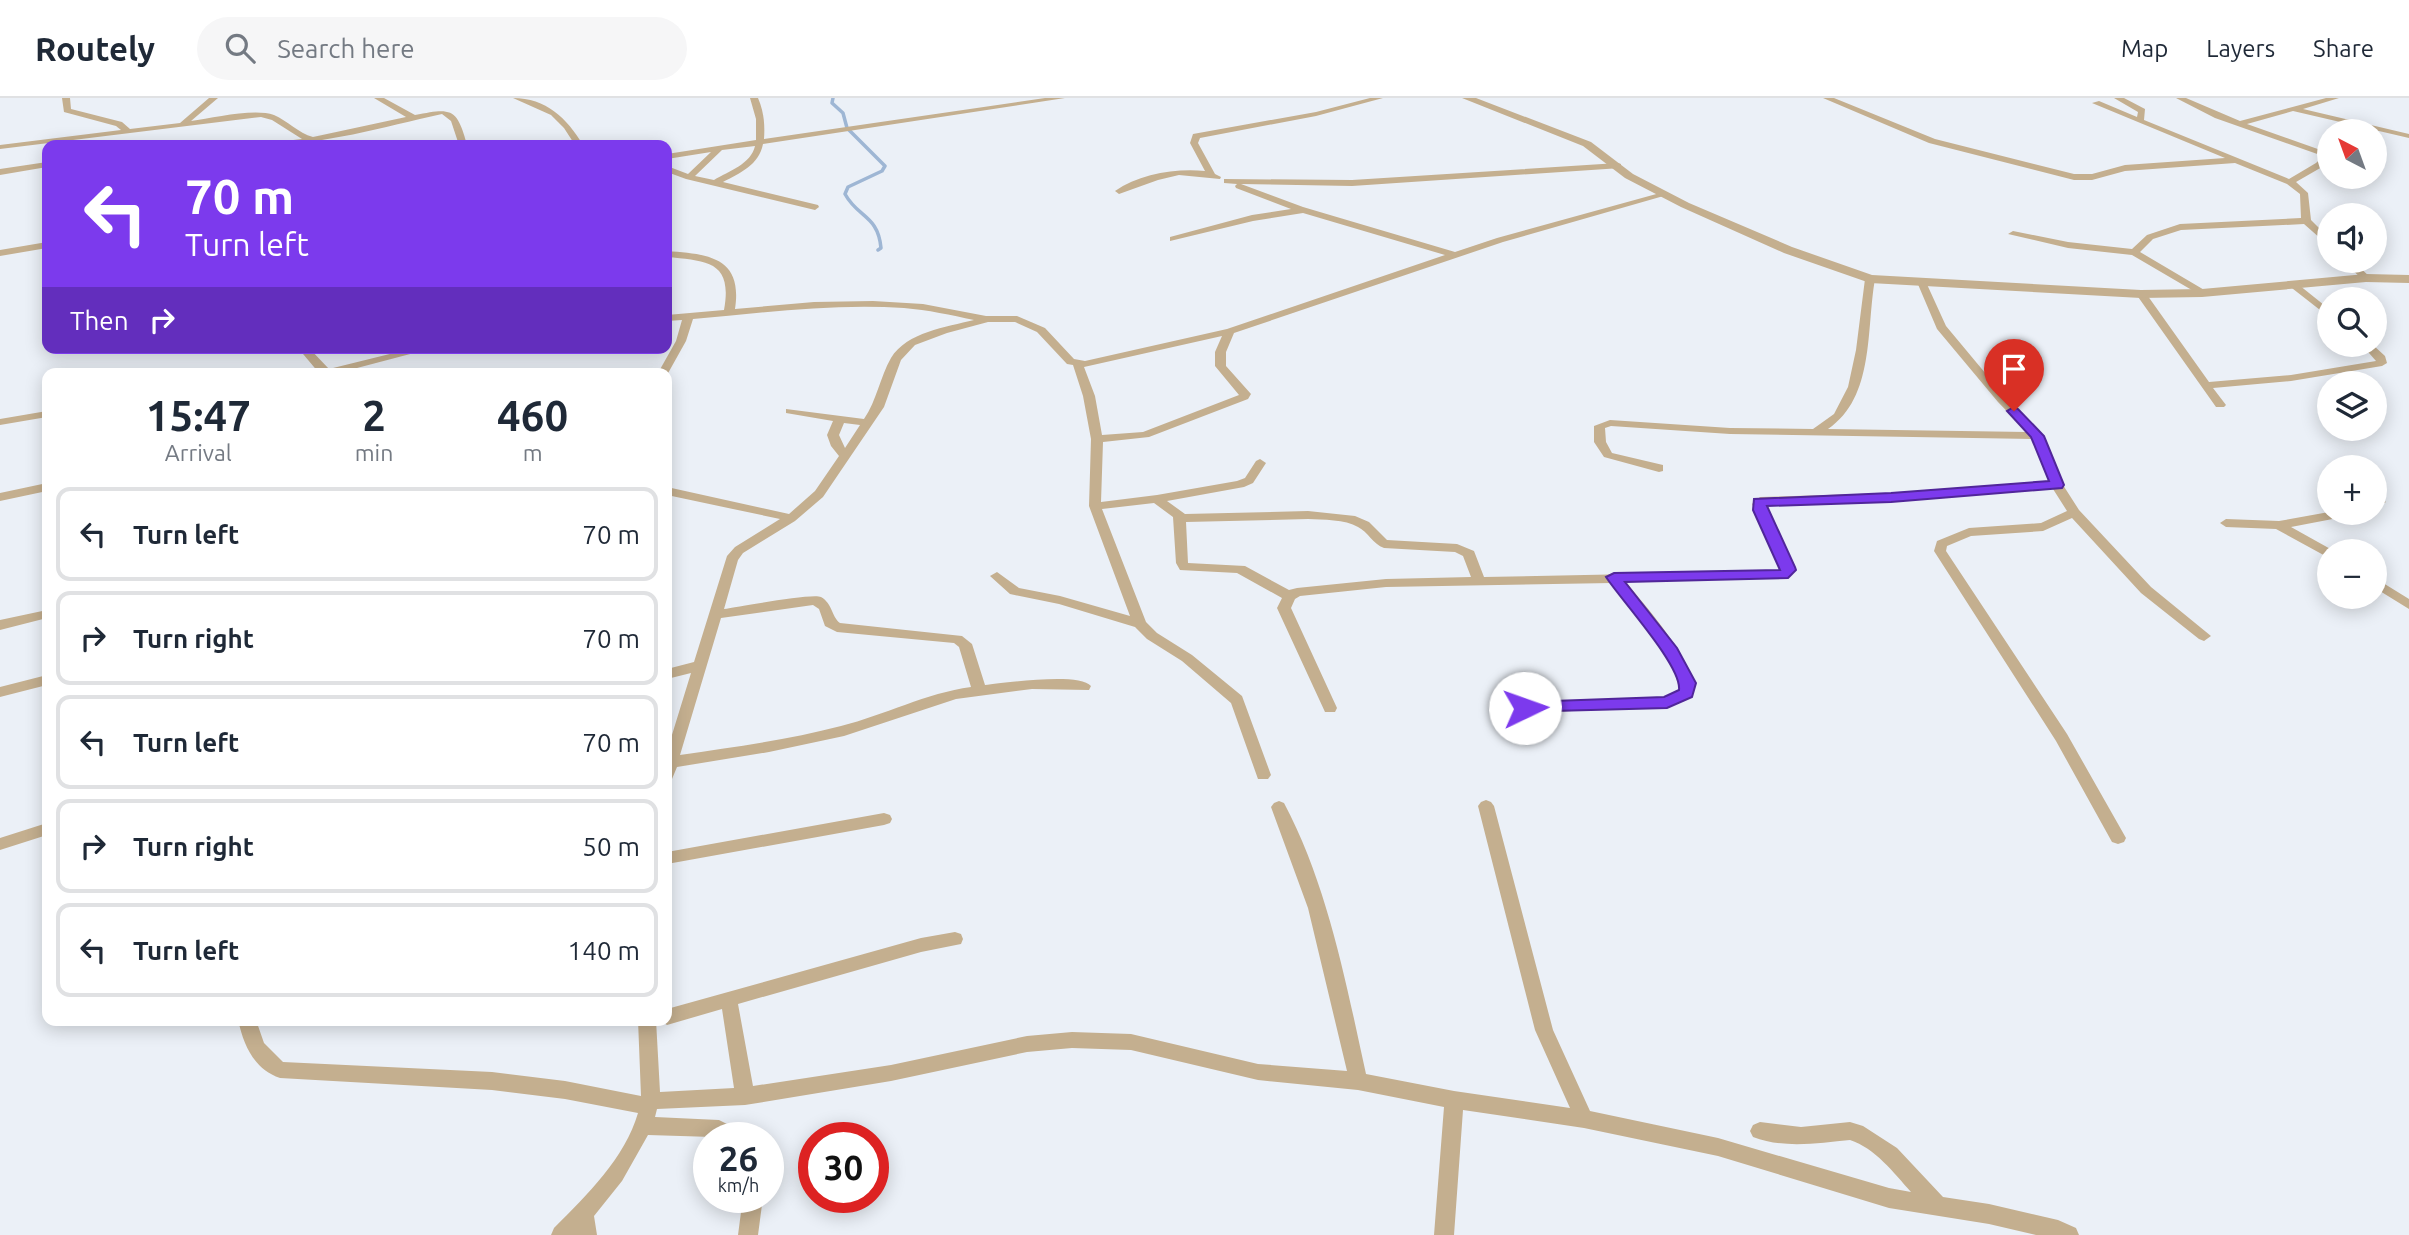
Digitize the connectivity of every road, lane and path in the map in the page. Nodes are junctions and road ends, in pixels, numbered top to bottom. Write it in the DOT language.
graph roads {
  1 [pos="66,98"];
  2 [pos="214,98"];
  3 [pos="378,98"];
  4 [pos="517,98"];
  5 [pos="754,98"];
  6 [pos="1061,98"];
  7 [pos="1380,98"];
  8 [pos="1827,98"];
  9 [pos="2118,98"];
  10 [pos="2180,98"];
  11 [pos="2335,98"];
  12 [pos="1471,99"];
  13 [pos="536,100"];
  14 [pos="2096,103"];
  15 [pos="2293,108"];
  16 [pos="412,117"];
  17 [pos="2140,119"];
  18 [pos="2239,123"];
  19 [pos="183,124"];
  20 [pos="128,131"];
  21 [pos="94,135"];
  22 [pos="2409,136"];
  23 [pos="313,139"];
  24 [pos="55,140"];
  25 [pos="85,140"];
  26 [pos="305,140"];
  27 [pos="343,140"];
  28 [pos="461,140"];
  29 [pos="576,140"];
  30 [pos="760,141"];
  31 [pos="42,142"];
  32 [pos="0,147"];
  33 [pos="719,149"];
  34 [pos="672,155"];
  35 [pos="2239,160"];
  36 [pos="42,166"];
  37 [pos="1618,166"];
  38 [pos="672,171"];
  39 [pos="0,172"];
  40 [pos="1211,175"];
  41 [pos="689,177"];
  42 [pos="1227,181"];
  43 [pos="2290,181"];
  44 [pos="717,182"];
  45 [pos="1119,191"];
  46 [pos="1663,195"];
  47 [pos="815,207"];
  48 [pos="1303,211"];
  49 [pos="2305,220"];
  50 [pos="2317,232"];
  51 [pos="2012,234"];
  52 [pos="1173,239"];
  53 [pos="42,246"];
  54 [pos="2134,252"];
  55 [pos="0,253"];
  56 [pos="672,255"];
  57 [pos="1454,255"];
  58 [pos="2361,273"];
  59 [pos="2366,278"];
  60 [pos="1870,279"];
  61 [pos="2409,279"];
  62 [pos="1922,282"];
  63 [pos="2291,283"];
  64 [pos="2202,293"];
  65 [pos="2141,294"];
  66 [pos="2317,304"];
  67 [pos="729,313"];
  68 [pos="688,317"];
  69 [pos="672,318"];
  70 [pos="988,319"];
  71 [pos="1230,331"];
  72 [pos="308,354"];
  73 [pos="412,354"];
  74 [pos="2380,357"];
  75 [pos="1078,365"];
  76 [pos="321,368"];
  77 [pos="373,368"];
  78 [pos="666,368"];
  79 [pos="2207,386"];
  80 [pos="2220,405"];
  81 [pos="790,411"];
  82 [pos="42,415"];
  83 [pos="840,419"];
  84 [pos="0,422"];
  85 [pos="868,423"];
  86 [pos="1816,432"];
  87 [pos="2037,436"];
  88 [pos="1097,439"];
  89 [pos="845,455"];
  90 [pos="1259,463"];
  91 [pos="1659,468"];
  92 [pos="2057,485"];
  93 [pos="42,488"];
  94 [pos="672,492"];
  95 [pos="0,497"];
  96 [pos="1157,499"];
  97 [pos="1095,506"];
  98 [pos="2074,512"];
  99 [pos="1179,516"];
  100 [pos="791,518"];
  101 [pos="2317,518"];
  102 [pos="2226,523"];
  103 [pos="2279,525"];
  104 [pos="2317,547"];
  105 [pos="997,576"];
  106 [pos="1614,577"];
  107 [pos="1479,582"];
  108 [pos="2387,590"];
  109 [pos="1289,596"];
  110 [pos="2409,605"];
  111 [pos="42,615"];
  112 [pos="714,615"];
  113 [pos="1140,624"];
  114 [pos="0,625"];
  115 [pos="2204,636"];
  116 [pos="699,666"];
  117 [pos="672,673"];
  118 [pos="42,681"];
  119 [pos="1084,686"];
  120 [pos="979,690"];
  121 [pos="0,692"];
  122 [pos="1330,708"];
  123 [pos="1501,709"];
  124 [pos="672,762"];
  125 [pos="672,769"];
  126 [pos="1263,775"];
  127 [pos="1486,806"];
  128 [pos="1279,807"];
  129 [pos="884,818"];
  130 [pos="42,831"];
  131 [pos="2118,838"];
  132 [pos="0,844"];
  133 [pos="672,857"];
  134 [pos="955,939"];
  135 [pos="729,1001"];
  136 [pos="672,1016"];
  137 [pos="249,1026"];
  138 [pos="649,1026"];
  139 [pos="1358,1081"];
  140 [pos="745,1096"];
  141 [pos="1454,1100"];
  142 [pos="649,1103"];
  143 [pos="1584,1119"];
  144 [pos="643,1126"];
  145 [pos="693,1128"];
  146 [pos="1760,1131"];
  147 [pos="1938,1206"];
  148 [pos="583,1213"];
  149 [pos="751,1213"];
  150 [pos="561,1235"];
  151 [pos="587,1235"];
  152 [pos="748,1235"];
  153 [pos="1444,1235"];
  154 [pos="2070,1235"];
  1 -- 20 [label="street"];
  2 -- 19 [label="street"];
  3 -- 16 [label="street"];
  4 -- 13 [label="street"];
  5 -- 30 [label="street"];
  6 -- 30 [label="street"];
  7 -- 40 [label="street"];
  8 -- 35 [label="street"];
  9 -- 17 [label="street"];
  10 -- 18 [label="street"];
  11 -- 15 [label="street"];
  12 -- 37 [label="street"];
  13 -- 29 [label="street"];
  14 -- 17 [label="street"];
  15 -- 18 [label="street"];
  15 -- 22 [label="street"];
  16 -- 27 [label="street"];
  16 -- 28 [label="street"];
  17 -- 35 [label="street"];
  18 -- 43 [label="street"];
  19 -- 20 [label="street"];
  19 -- 23 [label="street"];
  20 -- 21 [label="street"];
  21 -- 24 [label="street"];
  21 -- 25 [label="street"];
  23 -- 26 [label="street"];
  23 -- 27 [label="street"];
  30 -- 33 [label="street"];
  30 -- 44 [label="street"];
  31 -- 32 [label="street"];
  33 -- 34 [label="street"];
  33 -- 41 [label="street"];
  35 -- 43 [label="street"];
  36 -- 39 [label="street"];
  37 -- 42 [label="street"];
  37 -- 46 [label="street"];
  38 -- 41 [label="street"];
  40 -- 42 [label="street"];
  40 -- 45 [label="street"];
  41 -- 44 [label="street"];
  42 -- 48 [label="street"];
  43 -- 49 [label="street"];
  44 -- 47 [label="street"];
  46 -- 57 [label="street"];
  46 -- 60 [label="street"];
  48 -- 52 [label="street"];
  48 -- 57 [label="street"];
  49 -- 50 [label="street"];
  49 -- 54 [label="street"];
  51 -- 54 [label="street"];
  53 -- 55 [label="street"];
  54 -- 64 [label="street"];
  56 -- 67 [label="street"];
  57 -- 71 [label="street"];
  58 -- 59 [label="street"];
  59 -- 61 [label="street"];
  59 -- 63 [label="street"];
  60 -- 62 [label="street"];
  60 -- 86 [label="street"];
  62 -- 65 [label="street"];
  62 -- 87 [label="street"];
  63 -- 64 [label="street"];
  63 -- 66 [label="street"];
  64 -- 65 [label="street"];
  65 -- 79 [label="street"];
  67 -- 68 [label="street"];
  67 -- 70 [label="street"];
  68 -- 69 [label="street"];
  68 -- 78 [label="street"];
  70 -- 75 [label="street"];
  70 -- 85 [label="street"];
  71 -- 75 [label="street"];
  71 -- 88 [label="street"];
  72 -- 76 [label="street"];
  73 -- 77 [label="street"];
  74 -- 79 [label="street"];
  75 -- 88 [label="street"];
  79 -- 80 [label="street"];
  81 -- 83 [label="street"];
  82 -- 84 [label="street"];
  83 -- 85 [label="street"];
  83 -- 89 [label="street"];
  85 -- 89 [label="street"];
  86 -- 87 [label="street"];
  86 -- 91 [label="street"];
  87 -- 92 [label="street"];
  88 -- 97 [label="street"];
  89 -- 100 [label="street"];
  90 -- 96 [label="street"];
  92 -- 98 [label="street"];
  92 -- 106 [label="street"];
  93 -- 95 [label="street"];
  94 -- 100 [label="street"];
  96 -- 97 [label="street"];
  96 -- 99 [label="street"];
  97 -- 113 [label="street"];
  98 -- 115 [label="street"];
  98 -- 131 [label="street"];
  99 -- 107 [label="street"];
  99 -- 109 [label="street"];
  100 -- 112 [label="street"];
  101 -- 103 [label="street"];
  102 -- 103 [label="street"];
  103 -- 104 [label="street"];
  105 -- 113 [label="street"];
  106 -- 107 [label="street"];
  106 -- 123 [label="street"];
  107 -- 109 [label="street"];
  108 -- 110 [label="street"];
  109 -- 122 [label="street"];
  111 -- 114 [label="street"];
  112 -- 116 [label="street"];
  112 -- 120 [label="street"];
  113 -- 126 [label="street"];
  116 -- 117 [label="street"];
  116 -- 124 [label="street"];
  118 -- 121 [label="street"];
  119 -- 120 [label="street"];
  120 -- 125 [label="street"];
  127 -- 143 [label="street"];
  128 -- 139 [label="street"];
  129 -- 133 [label="street"];
  130 -- 132 [label="street"];
  134 -- 135 [label="street"];
  135 -- 136 [label="street"];
  135 -- 140 [label="street"];
  137 -- 142 [label="street"];
  138 -- 142 [label="street"];
  139 -- 140 [label="street"];
  139 -- 141 [label="street"];
  140 -- 142 [label="street"];
  141 -- 143 [label="street"];
  141 -- 153 [label="street"];
  142 -- 144 [label="street"];
  143 -- 147 [label="street"];
  144 -- 145 [label="street"];
  144 -- 148 [label="street"];
  146 -- 147 [label="street"];
  147 -- 154 [label="street"];
  148 -- 150 [label="street"];
  148 -- 151 [label="street"];
  149 -- 152 [label="street"];
}
